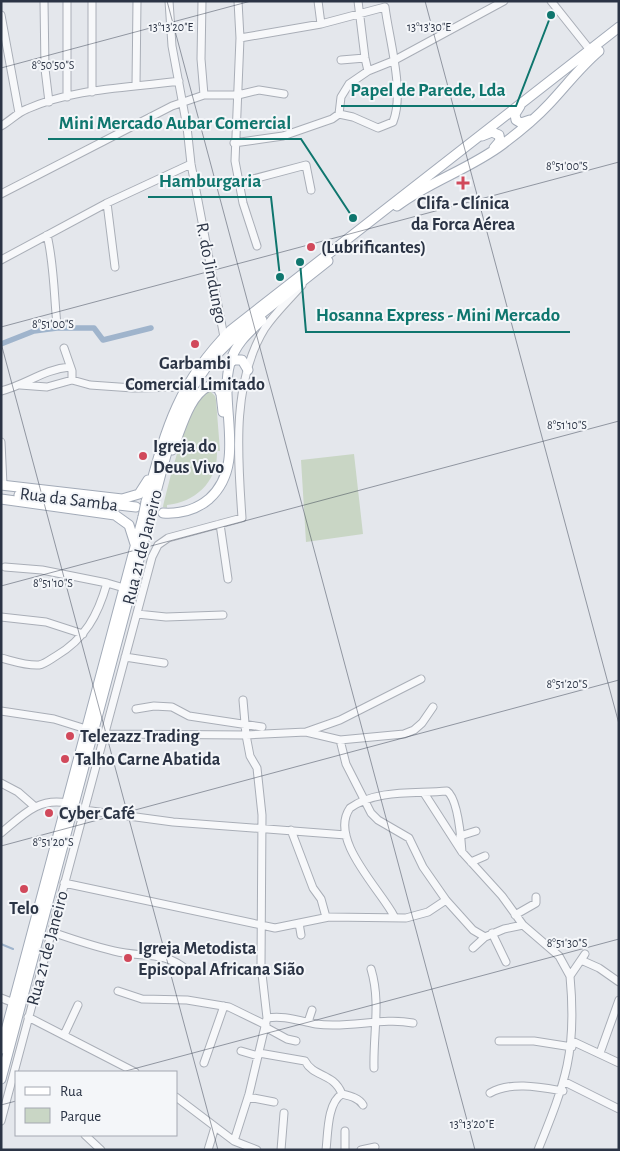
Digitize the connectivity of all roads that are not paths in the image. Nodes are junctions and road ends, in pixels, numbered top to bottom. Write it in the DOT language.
graph roads {
  1 [pos="44,1"];
  2 [pos="67,1"];
  3 [pos="92,1"];
  4 [pos="137,1"];
  5 [pos="169,1"];
  6 [pos="202,1"];
  7 [pos="238,1"];
  8 [pos="318,1"];
  9 [pos="358,1"];
  10 [pos="503,1"];
  11 [pos="553,2"];
  12 [pos="1,15"];
  13 [pos="359,16"];
  14 [pos="321,24"];
  15 [pos="619,27"];
  16 [pos="619,35"];
  17 [pos="240,38"];
  18 [pos="590,50"];
  19 [pos="365,58"];
  20 [pos="341,60"];
  21 [pos="393,61"];
  22 [pos="368,71"];
  23 [pos="179,81"];
  24 [pos="136,85"];
  25 [pos="92,92"];
  26 [pos="533,93"];
  27 [pos="284,94"];
  28 [pos="204,95"];
  29 [pos="238,95"];
  30 [pos="67,97"];
  31 [pos="183,101"];
  32 [pos="49,102"];
  33 [pos="543,111"];
  34 [pos="19,113"];
  35 [pos="339,114"];
  36 [pos="1,126"];
  37 [pos="234,143"];
  38 [pos="455,154"];
  39 [pos="191,164"];
  40 [pos="467,167"];
  41 [pos="238,183"];
  42 [pos="311,190"];
  43 [pos="1,194"];
  44 [pos="108,203"];
  45 [pos="47,235"];
  46 [pos="257,246"];
  47 [pos="1,260"];
  48 [pos="115,267"];
  49 [pos="307,278"];
  50 [pos="57,325"];
  51 [pos="224,337"];
  52 [pos="64,348"];
  53 [pos="230,363"];
  54 [pos="70,366"];
  55 [pos="248,370"];
  56 [pos="72,380"];
  57 [pos="20,385"];
  58 [pos="186,387"];
  59 [pos="1,390"];
  60 [pos="1,442"];
  61 [pos="157,461"];
  62 [pos="161,473"];
  63 [pos="2,488"];
  64 [pos="1,499"];
  65 [pos="150,502"];
  66 [pos="136,509"];
  67 [pos="146,518"];
  68 [pos="220,524"];
  69 [pos="135,545"];
  70 [pos="5,567"];
  71 [pos="228,579"];
  72 [pos="107,583"];
  73 [pos="124,588"];
  74 [pos="137,614"];
  75 [pos="223,615"];
  76 [pos="1,617"];
  77 [pos="83,634"];
  78 [pos="125,657"];
  79 [pos="1,658"];
  80 [pos="164,663"];
  81 [pos="421,679"];
  82 [pos="243,700"];
  83 [pos="433,707"];
  84 [pos="136,709"];
  85 [pos="1,711"];
  86 [pos="246,724"];
  87 [pos="262,727"];
  88 [pos="86,729"];
  89 [pos="306,732"];
  90 [pos="104,734"];
  91 [pos="246,736"];
  92 [pos="340,740"];
  93 [pos="1,783"];
  94 [pos="424,793"];
  95 [pos="365,800"];
  96 [pos="67,803"];
  97 [pos="34,806"];
  98 [pos="84,810"];
  99 [pos="262,828"];
  100 [pos="291,830"];
  101 [pos="476,831"];
  102 [pos="1,833"];
  103 [pos="346,836"];
  104 [pos="460,836"];
  105 [pos="462,852"];
  106 [pos="485,856"];
  107 [pos="471,862"];
  108 [pos="64,883"];
  109 [pos="536,897"];
  110 [pos="446,900"];
  111 [pos="515,915"];
  112 [pos="394,916"];
  113 [pos="326,917"];
  114 [pos="299,924"];
  115 [pos="263,926"];
  116 [pos="523,926"];
  117 [pos="52,932"];
  118 [pos="301,935"];
  119 [pos="489,935"];
  120 [pos="473,948"];
  121 [pos="506,962"];
  122 [pos="371,969"];
  123 [pos="187,970"];
  124 [pos="570,976"];
  125 [pos="619,982"];
  126 [pos="118,991"];
  127 [pos="1,998"];
  128 [pos="619,1000"];
  129 [pos="14,1003"];
  130 [pos="78,1005"];
  131 [pos="224,1006"];
  132 [pos="312,1010"];
  133 [pos="28,1016"];
  134 [pos="308,1022"];
  135 [pos="266,1023"];
  136 [pos="375,1023"];
  137 [pos="413,1023"];
  138 [pos="64,1035"];
  139 [pos="296,1041"];
  140 [pos="499,1041"];
  141 [pos="572,1044"];
  142 [pos="1,1049"];
  143 [pos="241,1051"];
  144 [pos="600,1053"];
  145 [pos="259,1055"];
  146 [pos="204,1062"];
  147 [pos="619,1063"];
  148 [pos="374,1068"];
  149 [pos="17,1071"];
  150 [pos="133,1071"];
  151 [pos="1,1079"];
  152 [pos="565,1082"];
  153 [pos="562,1091"];
  154 [pos="13,1092"];
  155 [pos="490,1092"];
  156 [pos="342,1094"];
  157 [pos="248,1097"];
  158 [pos="178,1098"];
  159 [pos="274,1102"];
  160 [pos="363,1105"];
  161 [pos="619,1109"];
  162 [pos="284,1113"];
  163 [pos="1,1120"];
  164 [pos="216,1127"];
  165 [pos="345,1131"];
  166 [pos="86,1136"];
  167 [pos="234,1141"];
  168 [pos="375,1147"];
  169 [pos="101,1150"];
  170 [pos="208,1150"];
  171 [pos="257,1150"];
  172 [pos="281,1150"];
  173 [pos="326,1150"];
  174 [pos="345,1150"];
  175 [pos="361,1150"];
  176 [pos="538,1150"];
  1 -- 32 [label="street"];
  2 -- 30 [label="street"];
  3 -- 25 [label="street"];
  4 -- 24 [label="street"];
  5 -- 23 [label="street, R. do Jindungo"];
  6 -- 28 [label="street"];
  7 -- 17 [label="street"];
  8 -- 14 [label="street"];
  9 -- 13 [label="street"];
  10 -- 21 [label="street"];
  11 -- 18 [label="street"];
  12 -- 34 [label="street"];
  13 -- 14 [label="street"];
  13 -- 19 [label="street"];
  13 -- 21 [label="street"];
  14 -- 17 [label="street"];
  15 -- 18 [label="main road"];
  16 -- 33 [label="main road, Rua 21 de Janeiro"];
  17 -- 29 [label="street"];
  18 -- 26 [label="main road"];
  19 -- 20 [label="street"];
  19 -- 22 [label="street"];
  21 -- 22 [label="street"];
  21 -- 35 [label="street"];
  22 -- 35 [label="street"];
  23 -- 24 [label="street"];
  23 -- 31 [label="street, R. do Jindungo"];
  24 -- 25 [label="street"];
  25 -- 30 [label="street"];
  26 -- 33 [label="main road"];
  26 -- 38 [label="main road"];
  27 -- 29 [label="street"];
  28 -- 29 [label="street"];
  28 -- 31 [label="street"];
  29 -- 37 [label="street"];
  30 -- 32 [label="street"];
  31 -- 39 [label="street, R. do Jindungo"];
  31 -- 43 [label="street"];
  32 -- 34 [label="street"];
  33 -- 40 [label="main road, Rua 21 de Janeiro"];
  34 -- 36 [label="street"];
  35 -- 37 [label="street"];
  37 -- 41 [label="street"];
  38 -- 40 [label="main road"];
  38 -- 51 [label="main road"];
  39 -- 44 [label="street"];
  39 -- 51 [label="street, R. do Jindungo"];
  40 -- 49 [label="main road, Rua 21 de Janeiro"];
  41 -- 42 [label="street"];
  41 -- 46 [label="street"];
  44 -- 45 [label="street"];
  44 -- 48 [label="street"];
  45 -- 47 [label="street"];
  45 -- 50 [label="street"];
  49 -- 53 [label="main road"];
  49 -- 55 [label="street"];
  49 -- 62 [label="main road, Rua 21 de Janeiro"];
  51 -- 58 [label="main road"];
  52 -- 54 [label="street"];
  53 -- 55 [label="main road"];
  53 -- 62 [label="main road"];
  54 -- 56 [label="street"];
  54 -- 57 [label="street"];
  55 -- 68 [label="street, Rua 21 de Janeiro"];
  56 -- 57 [label="street"];
  56 -- 58 [label="street"];
  57 -- 59 [label="street"];
  58 -- 61 [label="main road"];
  60 -- 63 [label="street"];
  61 -- 63 [label="main road"];
  61 -- 65 [label="main road"];
  62 -- 65 [label="main road, Rua 21 de Janeiro"];
  63 -- 66 [label="main road, Rua da Samba"];
  64 -- 69 [label="main road"];
  65 -- 67 [label="main road, Rua 21 de Janeiro, bridge"];
  67 -- 69 [label="main road, Rua 21 de Janeiro"];
  67 -- 151 [label="main road, Rua 21 de Janeiro"];
  68 -- 71 [label="street"];
  68 -- 74 [label="street, Rua 21 de Janeiro"];
  69 -- 73 [label="main road, Rua 21 de Janeiro"];
  70 -- 72 [label="street"];
  72 -- 73 [label="street"];
  72 -- 77 [label="street"];
  73 -- 88 [label="main road, Rua 21 de Janeiro"];
  74 -- 75 [label="street"];
  74 -- 78 [label="street, Rua 21 de Janeiro"];
  76 -- 77 [label="street"];
  77 -- 79 [label="street"];
  78 -- 80 [label="street"];
  78 -- 90 [label="street, Rua 21 de Janeiro"];
  81 -- 89 [label="street"];
  82 -- 86 [label="street"];
  83 -- 92 [label="street"];
  84 -- 86 [label="street"];
  85 -- 88 [label="street"];
  86 -- 87 [label="street"];
  86 -- 91 [label="street"];
  88 -- 96 [label="main road, Rua 21 de Janeiro"];
  89 -- 91 [label="street"];
  89 -- 92 [label="street"];
  90 -- 91 [label="street"];
  90 -- 98 [label="street, Rua 21 de Janeiro"];
  91 -- 99 [label="street"];
  92 -- 95 [label="street"];
  93 -- 97 [label="street"];
  94 -- 95 [label="street"];
  94 -- 104 [label="street"];
  94 -- 105 [label="street"];
  95 -- 103 [label="street"];
  95 -- 110 [label="street"];
  96 -- 97 [label="street"];
  96 -- 129 [label="main road, Rua 21 de Janeiro"];
  97 -- 102 [label="street"];
  98 -- 99 [label="street"];
  98 -- 108 [label="street, Rua 21 de Janeiro"];
  99 -- 100 [label="street"];
  99 -- 115 [label="street"];
  100 -- 103 [label="street"];
  100 -- 113 [label="street"];
  101 -- 104 [label="street"];
  103 -- 112 [label="street"];
  104 -- 105 [label="street"];
  105 -- 107 [label="street"];
  106 -- 107 [label="street"];
  107 -- 111 [label="street"];
  108 -- 115 [label="street"];
  108 -- 117 [label="street, Rua 21 de Janeiro"];
  109 -- 111 [label="street"];
  110 -- 112 [label="street"];
  110 -- 119 [label="street"];
  111 -- 116 [label="street"];
  112 -- 113 [label="street"];
  113 -- 114 [label="street"];
  114 -- 115 [label="street"];
  114 -- 118 [label="street"];
  115 -- 135 [label="street"];
  116 -- 119 [label="street"];
  116 -- 124 [label="street"];
  117 -- 123 [label="street"];
  117 -- 133 [label="street, Rua 21 de Janeiro"];
  119 -- 120 [label="street"];
  119 -- 121 [label="street"];
  122 -- 136 [label="street"];
  124 -- 125 [label="street"];
  124 -- 141 [label="street"];
  126 -- 131 [label="street"];
  127 -- 129 [label="street"];
  128 -- 144 [label="street"];
  129 -- 142 [label="main road, Rua 21 de Janeiro"];
  130 -- 138 [label="street"];
  131 -- 135 [label="street"];
  131 -- 146 [label="street"];
  132 -- 134 [label="street"];
  133 -- 138 [label="street"];
  133 -- 149 [label="street, Rua 21 de Janeiro"];
  134 -- 135 [label="street"];
  134 -- 136 [label="street"];
  135 -- 139 [label="street"];
  135 -- 145 [label="street"];
  136 -- 137 [label="street"];
  136 -- 148 [label="street"];
  138 -- 150 [label="street"];
  140 -- 141 [label="street"];
  141 -- 144 [label="street"];
  141 -- 152 [label="street"];
  143 -- 145 [label="street"];
  144 -- 147 [label="street"];
  145 -- 156 [label="street"];
  145 -- 157 [label="street"];
  152 -- 153 [label="street"];
  152 -- 161 [label="street"];
  153 -- 155 [label="street"];
  153 -- 176 [label="street"];
  154 -- 163 [label="street, Rua 21 de Janeiro"];
  156 -- 160 [label="street"];
  156 -- 173 [label="street"];
  157 -- 159 [label="street"];
  157 -- 167 [label="street"];
  158 -- 164 [label="street"];
  162 -- 172 [label="street"];
  164 -- 167 [label="street"];
  164 -- 170 [label="street"];
  165 -- 174 [label="street"];
  166 -- 169 [label="street"];
  167 -- 171 [label="street"];
  168 -- 175 [label="street"];
}
